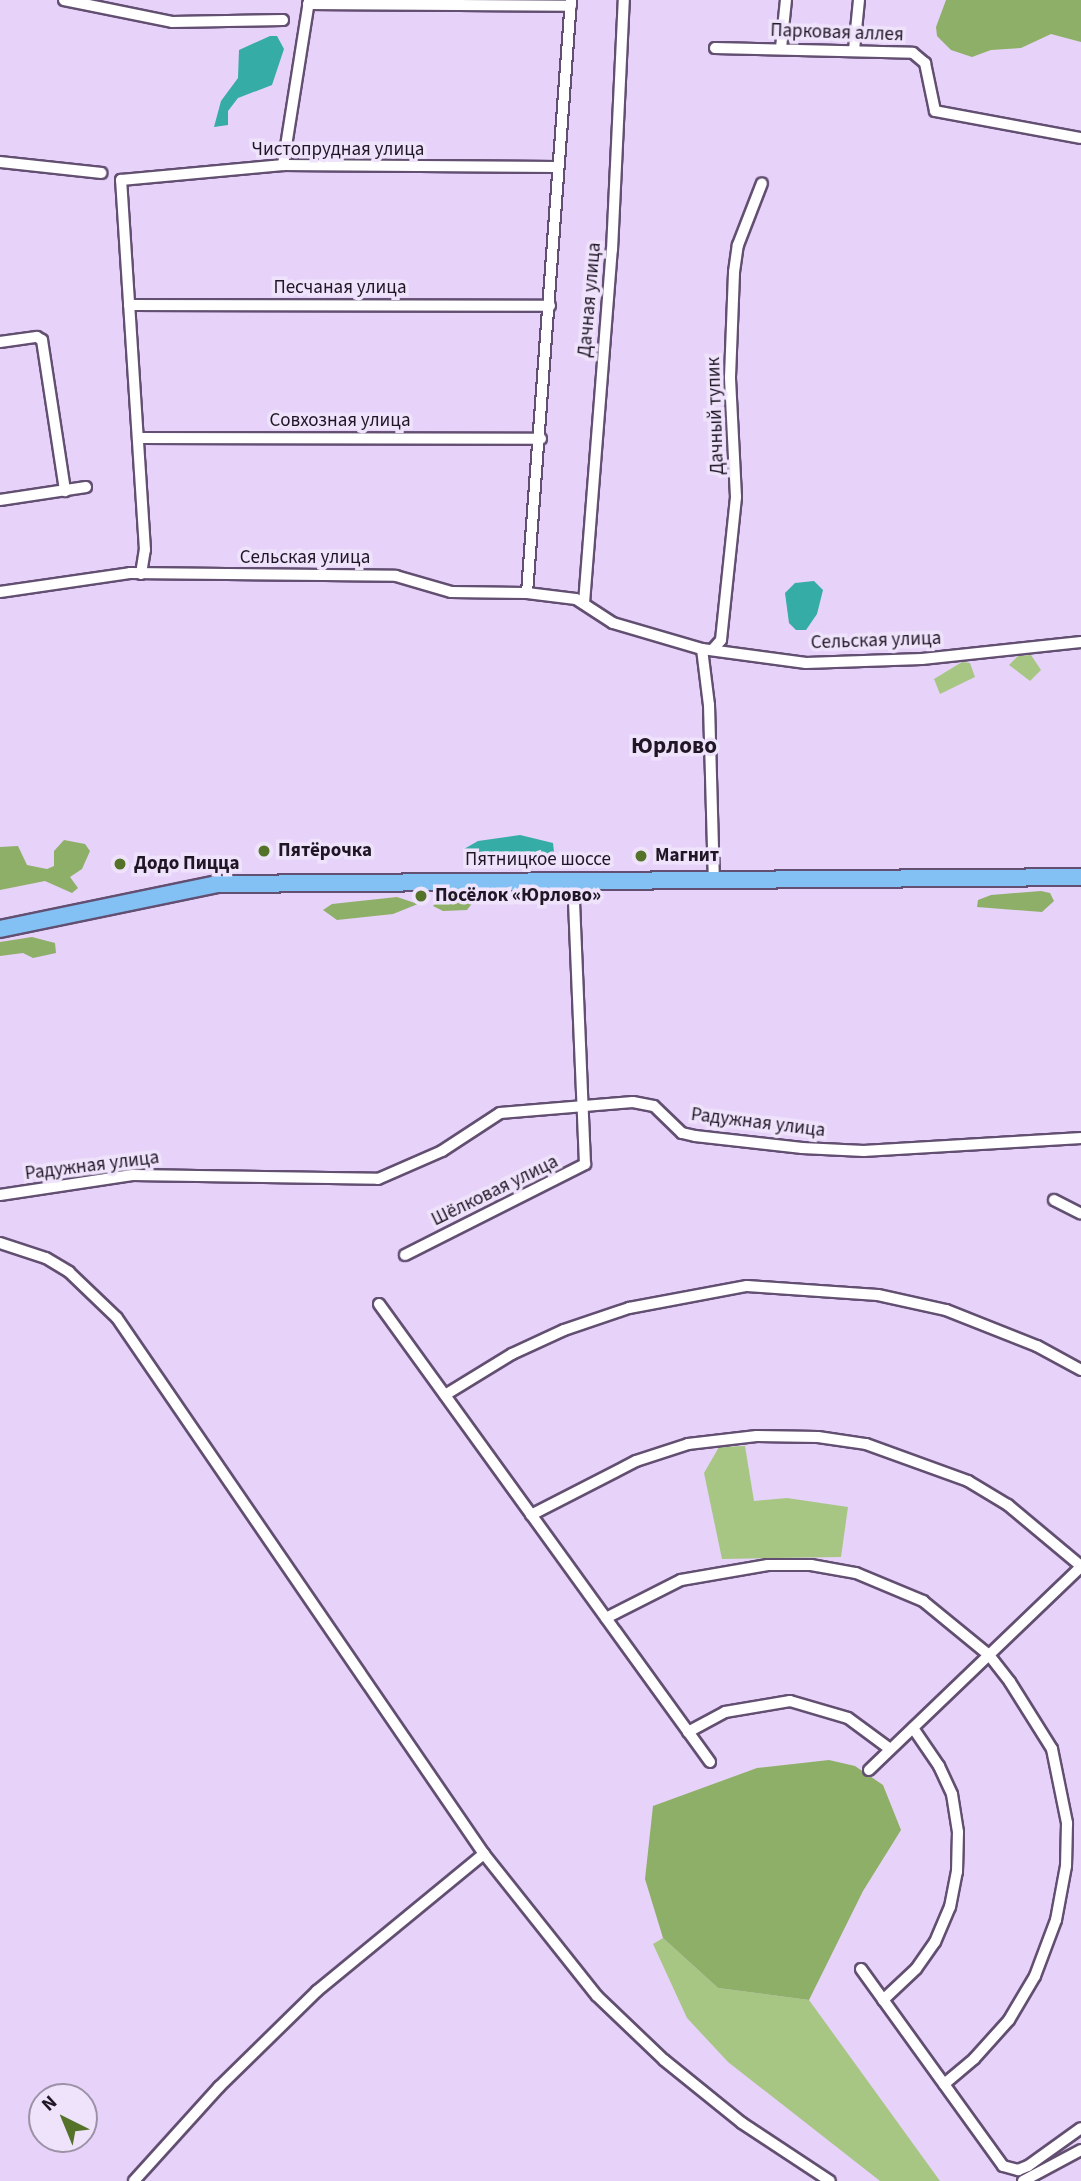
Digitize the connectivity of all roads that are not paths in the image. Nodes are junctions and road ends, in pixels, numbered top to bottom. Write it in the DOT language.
graph roads {
  1 [pos="64,0"];
  2 [pos="624,0"];
  3 [pos="786,0"];
  4 [pos="859,0"];
  5 [pos="308,2"];
  6 [pos="571,3"];
  7 [pos="283,20"];
  8 [pos="715,48"];
  9 [pos="781,48"];
  10 [pos="854,50"];
  11 [pos="1081,138"];
  12 [pos="0,162"];
  13 [pos="283,165"];
  14 [pos="555,167"];
  15 [pos="100,173"];
  16 [pos="762,183"];
  17 [pos="129,306"];
  18 [pos="550,306"];
  19 [pos="0,342"];
  20 [pos="139,438"];
  21 [pos="541,439"];
  22 [pos="86,488"];
  23 [pos="65,491"];
  24 [pos="0,500"];
  25 [pos="141,574"];
  26 [pos="0,592"];
  27 [pos="527,593"];
  28 [pos="584,603"];
  29 [pos="1081,642"];
  30 [pos="707,649"];
  31 [pos="1081,877"];
  32 [pos="573,881"];
  33 [pos="714,882"];
  34 [pos="0,929"];
  35 [pos="584,1107"];
  36 [pos="1081,1138"];
  37 [pos="0,1195"];
  38 [pos="1054,1200"];
  39 [pos="1081,1214"];
  40 [pos="0,1243"];
  41 [pos="405,1255"];
  42 [pos="379,1304"];
  43 [pos="1081,1370"];
  44 [pos="445,1395"];
  45 [pos="531,1514"];
  46 [pos="1081,1566"];
  47 [pos="606,1618"];
  48 [pos="989,1655"];
  49 [pos="913,1728"];
  50 [pos="688,1732"];
  51 [pos="890,1749"];
  52 [pos="710,1762"];
  53 [pos="869,1770"];
  54 [pos="484,1854"];
  55 [pos="861,1969"];
  56 [pos="883,2000"];
  57 [pos="944,2084"];
  58 [pos="1081,2128"];
  59 [pos="1081,2150"];
  60 [pos="134,2181"];
  61 [pos="830,2181"];
  62 [pos="1023,2181"];
  1 -- 7 [label="street"];
  2 -- 28 [label="street, Дачная улица"];
  3 -- 9 [label="street"];
  4 -- 10 [label="street"];
  5 -- 6 [label="street"];
  5 -- 13 [label="street"];
  6 -- 14 [label="street"];
  8 -- 9 [label="street, Парковая аллея"];
  9 -- 10 [label="street, Парковая аллея"];
  10 -- 11 [label="street, Парковая аллея"];
  12 -- 15 [label="street"];
  13 -- 14 [label="street, Чистопрудная улица"];
  13 -- 17 [label="street, Чистопрудная улица"];
  14 -- 18 [label="street"];
  16 -- 30 [label="street, Дачный тупик"];
  17 -- 18 [label="street, Песчаная улица"];
  17 -- 20 [label="street"];
  18 -- 21 [label="street"];
  19 -- 23 [label="street"];
  20 -- 21 [label="street, Совхозная улица"];
  20 -- 25 [label="street"];
  21 -- 27 [label="street"];
  22 -- 23 [label="street"];
  23 -- 24 [label="street"];
  25 -- 26 [label="street, Сельская улица"];
  25 -- 27 [label="street, Сельская улица"];
  27 -- 28 [label="street, Сельская улица"];
  28 -- 30 [label="street, Сельская улица"];
  29 -- 30 [label="street, Сельская улица"];
  30 -- 33 [label="street"];
  31 -- 33 [label="main road, Пятницкое шоссе"];
  32 -- 33 [label="main road, Пятницкое шоссе"];
  32 -- 34 [label="main road, Пятницкое шоссе"];
  32 -- 35 [label="street"];
  35 -- 36 [label="street, Радужная улица"];
  35 -- 37 [label="street, Радужная улица"];
  35 -- 41 [label="street, Шёлковая улица"];
  38 -- 39 [label="street"];
  40 -- 54 [label="street"];
  42 -- 44 [label="street"];
  43 -- 44 [label="street"];
  44 -- 45 [label="street"];
  45 -- 46 [label="street"];
  45 -- 47 [label="street"];
  46 -- 48 [label="street"];
  47 -- 48 [label="street"];
  47 -- 50 [label="street"];
  48 -- 49 [label="street"];
  48 -- 57 [label="street"];
  49 -- 51 [label="street"];
  49 -- 56 [label="street"];
  50 -- 51 [label="street"];
  50 -- 52 [label="street"];
  51 -- 53 [label="street"];
  54 -- 60 [label="street"];
  54 -- 61 [label="street"];
  55 -- 56 [label="street"];
  56 -- 57 [label="street"];
  57 -- 58 [label="street"];
  59 -- 62 [label="street"];
}
